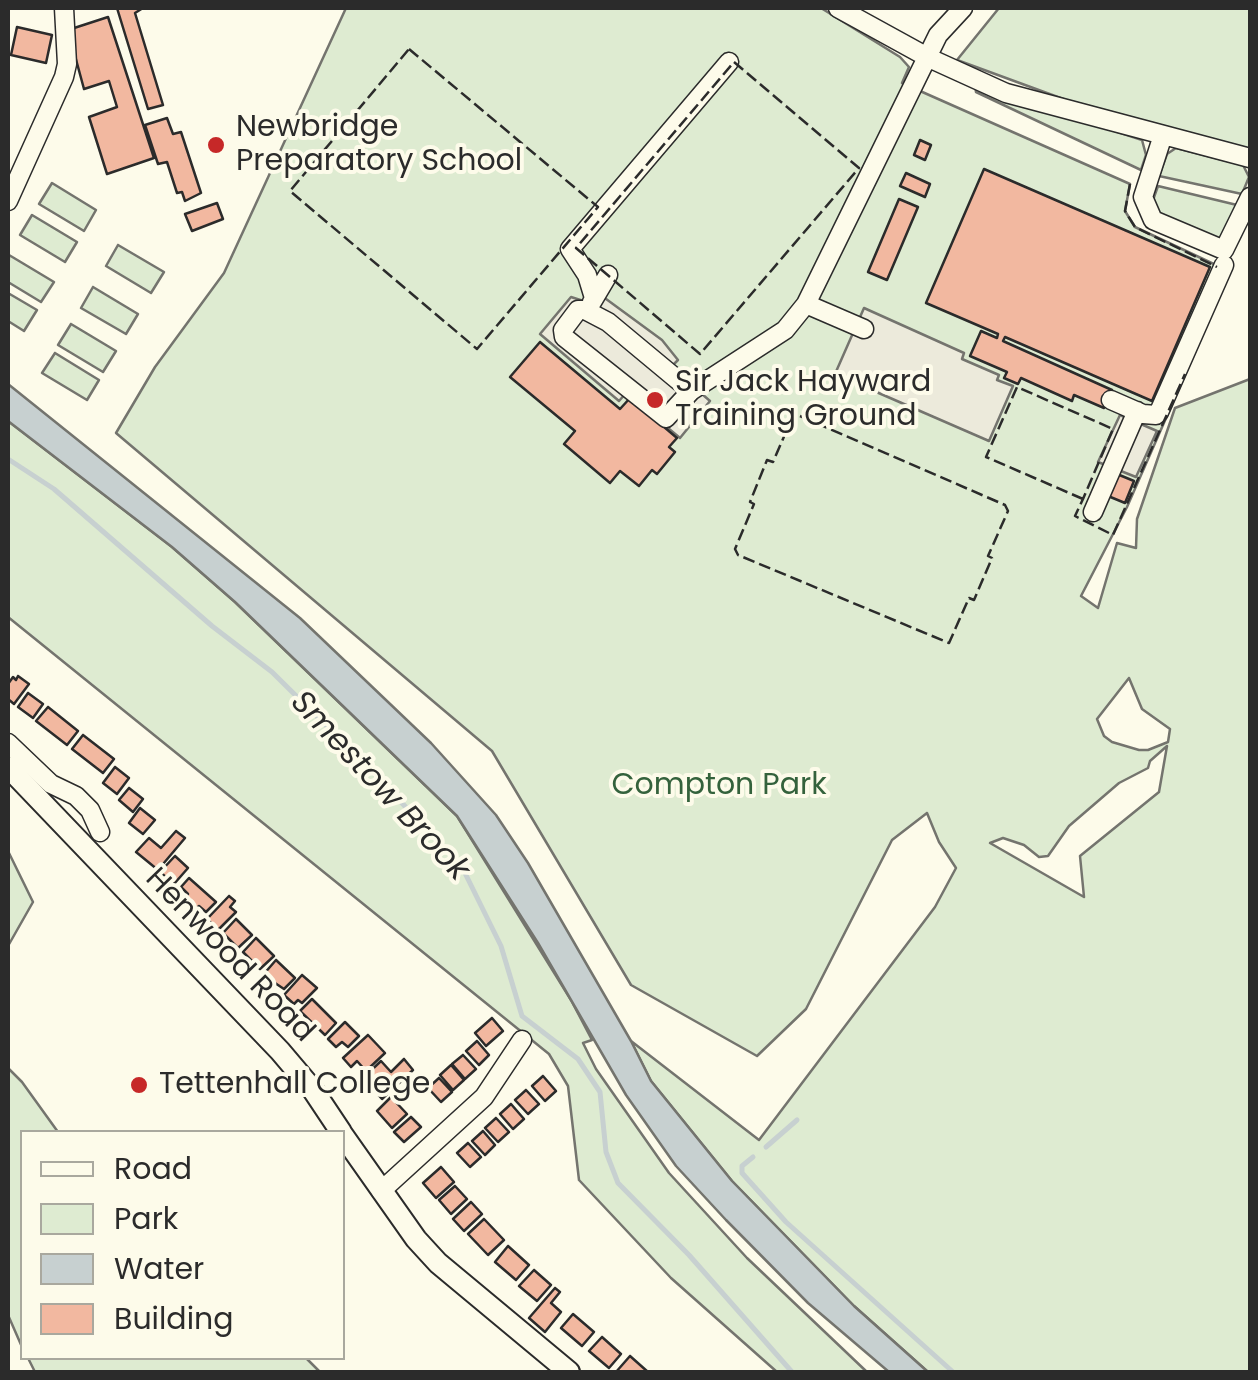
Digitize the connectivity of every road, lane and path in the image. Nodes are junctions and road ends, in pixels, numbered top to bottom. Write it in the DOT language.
graph roads {
  1 [pos="64,8"];
  2 [pos="838,8"];
  3 [pos="963,8"];
  4 [pos="929,58"];
  5 [pos="730,62"];
  6 [pos="1163,135"];
  7 [pos="1250,158"];
  8 [pos="1250,197"];
  9 [pos="8,201"];
  10 [pos="1224,265"];
  11 [pos="608,275"];
  12 [pos="590,304"];
  13 [pos="806,304"];
  14 [pos="864,329"];
  15 [pos="691,391"];
  16 [pos="1111,400"];
  17 [pos="1137,412"];
  18 [pos="1093,512"];
  19 [pos="8,743"];
  20 [pos="8,767"];
  21 [pos="90,810"];
  22 [pos="66,827"];
  23 [pos="100,832"];
  24 [pos="522,1040"];
  25 [pos="339,1130"];
  26 [pos="345,1138"];
  27 [pos="381,1191"];
  28 [pos="569,1372"];
  1 -- 9 [label="street"];
  2 -- 4 [label="street"];
  3 -- 4 [label="street"];
  4 -- 6 [label="street"];
  4 -- 13 [label="street"];
  5 -- 12 [label="street"];
  6 -- 7 [label="street"];
  6 -- 8 [label="street"];
  10 -- 17 [label="street"];
  11 -- 12 [label="street"];
  12 -- 15 [label="street"];
  12 -- 15 [label="street"];
  13 -- 14 [label="street"];
  13 -- 15 [label="street"];
  16 -- 17 [label="street"];
  17 -- 18 [label="street"];
  19 -- 21 [label="street"];
  20 -- 22 [label="main road, Henwood Road"];
  21 -- 22 [label="street"];
  21 -- 23 [label="street"];
  22 -- 25 [label="main road, Henwood Road"];
  24 -- 27 [label="street"];
  26 -- 27 [label="main road, Henwood Road"];
  27 -- 28 [label="main road, Henwood Road"];
}
